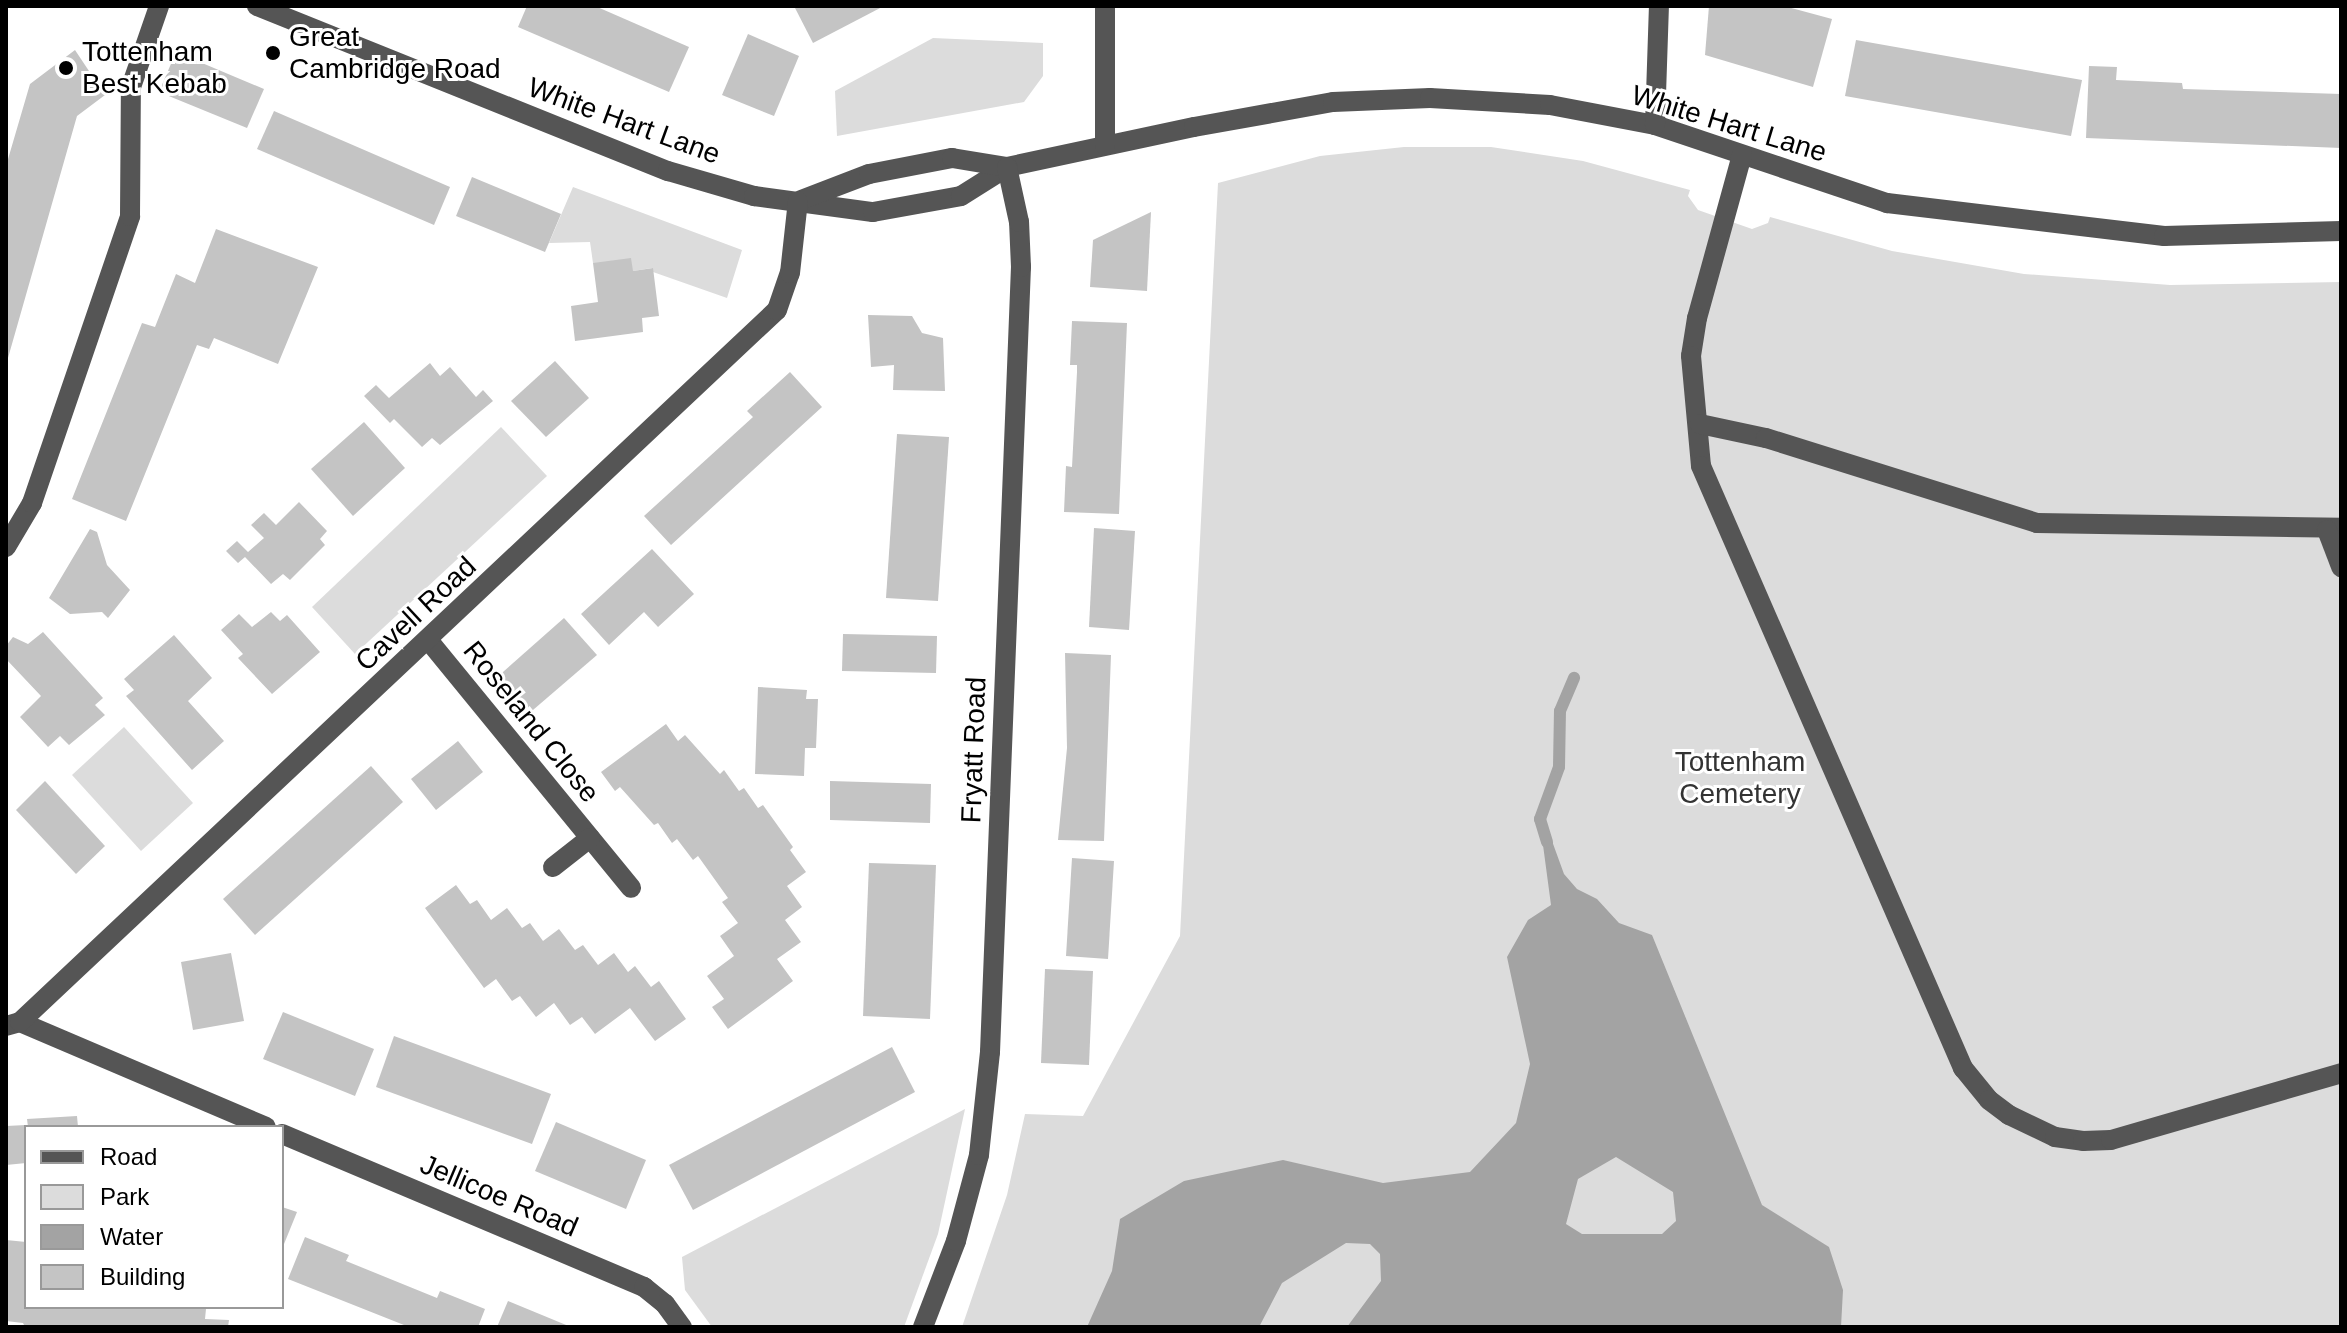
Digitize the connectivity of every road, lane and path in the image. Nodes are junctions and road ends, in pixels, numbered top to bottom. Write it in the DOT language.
graph roads {
  1 [pos="159,6"];
  2 [pos="257,6"];
  3 [pos="1105,6"];
  4 [pos="1659,6"];
  5 [pos="1655,125"];
  6 [pos="1105,145"];
  7 [pos="1742,155"];
  8 [pos="1007,167"];
  9 [pos="798,201"];
  10 [pos="2341,231"];
  11 [pos="1700,424"];
  12 [pos="2334,529"];
  13 [pos="6,547"];
  14 [pos="2341,567"];
  15 [pos="429,641"];
  16 [pos="590,838"];
  17 [pos="553,867"];
  18 [pos="631,888"];
  19 [pos="13,1024"];
  20 [pos="2341,1073"];
  21 [pos="261,1125"];
  22 [pos="284,1135"];
  23 [pos="682,1327"];
  24 [pos="923,1327"];
  1 -- 13 [label="street"];
  2 -- 9 [label="street, White Hart Lane"];
  3 -- 6 [label="street"];
  4 -- 5 [label="street"];
  5 -- 6 [label="street, White Hart Lane"];
  5 -- 7 [label="street, White Hart Lane"];
  6 -- 8 [label="street, White Hart Lane"];
  7 -- 10 [label="street, White Hart Lane"];
  7 -- 11 [label="street"];
  8 -- 9 [label="street, White Hart Lane"];
  8 -- 9 [label="street, White Hart Lane"];
  8 -- 24 [label="street, Fryatt Road"];
  9 -- 15 [label="street, Cavell Road"];
  11 -- 12 [label="street"];
  11 -- 20 [label="street"];
  12 -- 14 [label="street"];
  15 -- 16 [label="street, Roseland Close"];
  15 -- 19 [label="street, Cavell Road"];
  16 -- 17 [label="street, Roseland Close"];
  16 -- 18 [label="street, Roseland Close"];
  19 -- 21 [label="street"];
  22 -- 23 [label="street, Jellicoe Road"];
}
